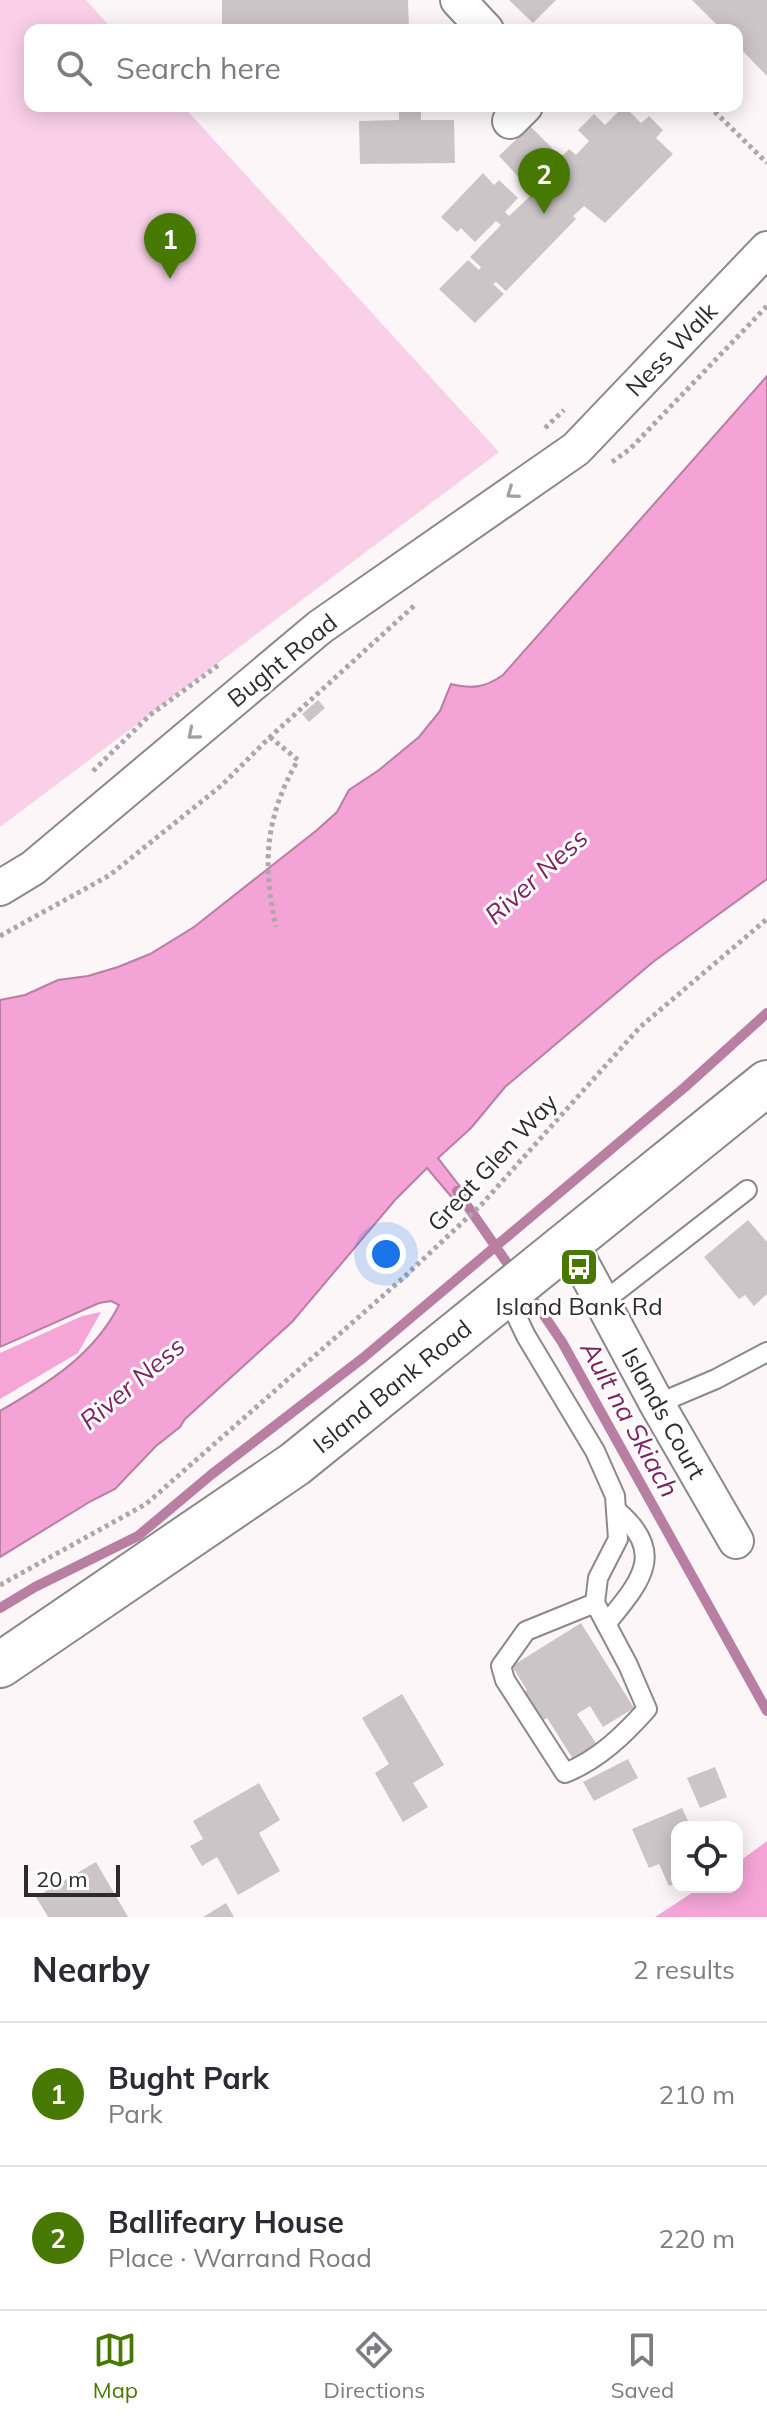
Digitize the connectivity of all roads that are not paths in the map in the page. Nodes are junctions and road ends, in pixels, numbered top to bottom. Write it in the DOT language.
graph roads {
  1 [pos="458,0"];
  2 [pos="480,24"];
  3 [pos="767,249"];
  4 [pos="576,449"];
  5 [pos="0,888"];
  6 [pos="767,1083"];
  7 [pos="747,1190"];
  8 [pos="570,1242"];
  9 [pos="517,1284"];
  10 [pos="603,1302"];
  11 [pos="767,1352"];
  12 [pos="657,1404"];
  13 [pos="616,1510"];
  14 [pos="736,1541"];
  15 [pos="595,1603"];
  16 [pos="606,1624"];
  17 [pos="0,1665"];
  1 -- 2 [label="street"];
  3 -- 4 [label="street, Ness Walk"];
  4 -- 5 [label="street, Bught Road, one-way"];
  6 -- 8 [label="main road, Island Bank Road"];
  7 -- 10 [label="lane"];
  8 -- 9 [label="main road, Island Bank Road"];
  8 -- 10 [label="street, Islands Court"];
  9 -- 13 [label="lane"];
  9 -- 17 [label="main road, Island Bank Road"];
  10 -- 12 [label="street, Islands Court"];
  11 -- 12 [label="lane"];
  12 -- 14 [label="street, Islands Court"];
  13 -- 15 [label="lane"];
  13 -- 16 [label="lane"];
  15 -- 16 [label="lane"];
  15 -- 16 [label="lane"];
}
